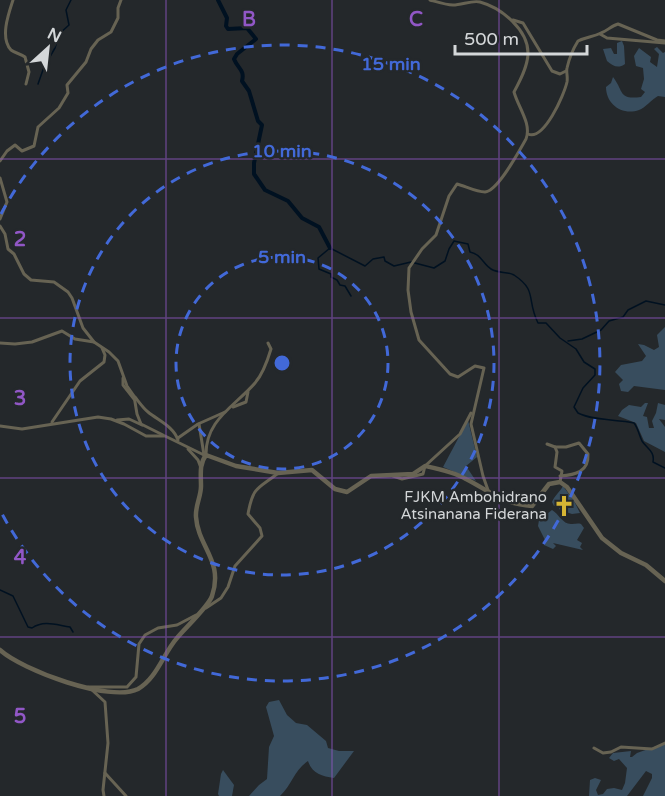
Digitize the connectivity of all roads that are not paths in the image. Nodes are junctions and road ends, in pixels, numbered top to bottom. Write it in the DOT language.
graph roads {
  1 [pos="13,0"];
  2 [pos="121,0"];
  3 [pos="430,0"];
  4 [pos="510,19"];
  5 [pos="600,34"];
  6 [pos="665,42"];
  7 [pos="566,70"];
  8 [pos="26,84"];
  9 [pos="528,134"];
  10 [pos="0,162"];
  11 [pos="0,178"];
  12 [pos="0,219"];
  13 [pos="0,226"];
  14 [pos="94,342"];
  15 [pos="0,343"];
  16 [pos="268,343"];
  17 [pos="102,347"];
  18 [pos="134,398"];
  19 [pos="231,409"];
  20 [pos="473,409"];
  21 [pos="111,419"];
  22 [pos="199,423"];
  23 [pos="51,424"];
  24 [pos="141,424"];
  25 [pos="0,426"];
  26 [pos="164,435"];
  27 [pos="179,441"];
  28 [pos="547,444"];
  29 [pos="555,447"];
  30 [pos="205,455"];
  31 [pos="425,466"];
  32 [pos="201,470"];
  33 [pos="278,473"];
  34 [pos="560,479"];
  35 [pos="489,492"];
  36 [pos="665,581"];
  37 [pos="197,615"];
  38 [pos="0,651"];
  39 [pos="88,688"];
  40 [pos="665,743"];
  41 [pos="594,748"];
  42 [pos="104,772"];
  43 [pos="104,796"];
  44 [pos="126,796"];
  1 -- 8 [label="street"];
  2 -- 10 [label="street"];
  3 -- 4 [label="street"];
  4 -- 7 [label="street"];
  4 -- 9 [label="street"];
  5 -- 6 [label="street"];
  5 -- 6 [label="street"];
  5 -- 7 [label="street"];
  7 -- 9 [label="street"];
  9 -- 20 [label="street"];
  11 -- 12 [label="street"];
  13 -- 14 [label="street"];
  14 -- 15 [label="street"];
  14 -- 17 [label="street"];
  16 -- 19 [label="street"];
  17 -- 18 [label="street"];
  17 -- 23 [label="street"];
  18 -- 24 [label="street"];
  18 -- 27 [label="street"];
  19 -- 22 [label="street"];
  19 -- 30 [label="street"];
  20 -- 31 [label="street"];
  20 -- 35 [label="street"];
  21 -- 23 [label="street"];
  21 -- 24 [label="street"];
  21 -- 26 [label="street"];
  22 -- 27 [label="street"];
  22 -- 30 [label="street"];
  23 -- 25 [label="street"];
  24 -- 26 [label="street"];
  26 -- 27 [label="street"];
  27 -- 30 [label="street"];
  27 -- 32 [label="street"];
  28 -- 29 [label="street"];
  29 -- 34 [label="street"];
  29 -- 34 [label="street"];
  30 -- 32 [label="street"];
  30 -- 33 [label="street"];
  31 -- 33 [label="street"];
  31 -- 35 [label="street"];
  32 -- 37 [label="street"];
  33 -- 37 [label="street"];
  34 -- 35 [label="street"];
  34 -- 36 [label="street"];
  37 -- 39 [label="street"];
  37 -- 39 [label="street"];
  38 -- 39 [label="street"];
  39 -- 42 [label="street"];
  40 -- 41 [label="street"];
  42 -- 43 [label="street"];
  42 -- 44 [label="street"];
}
